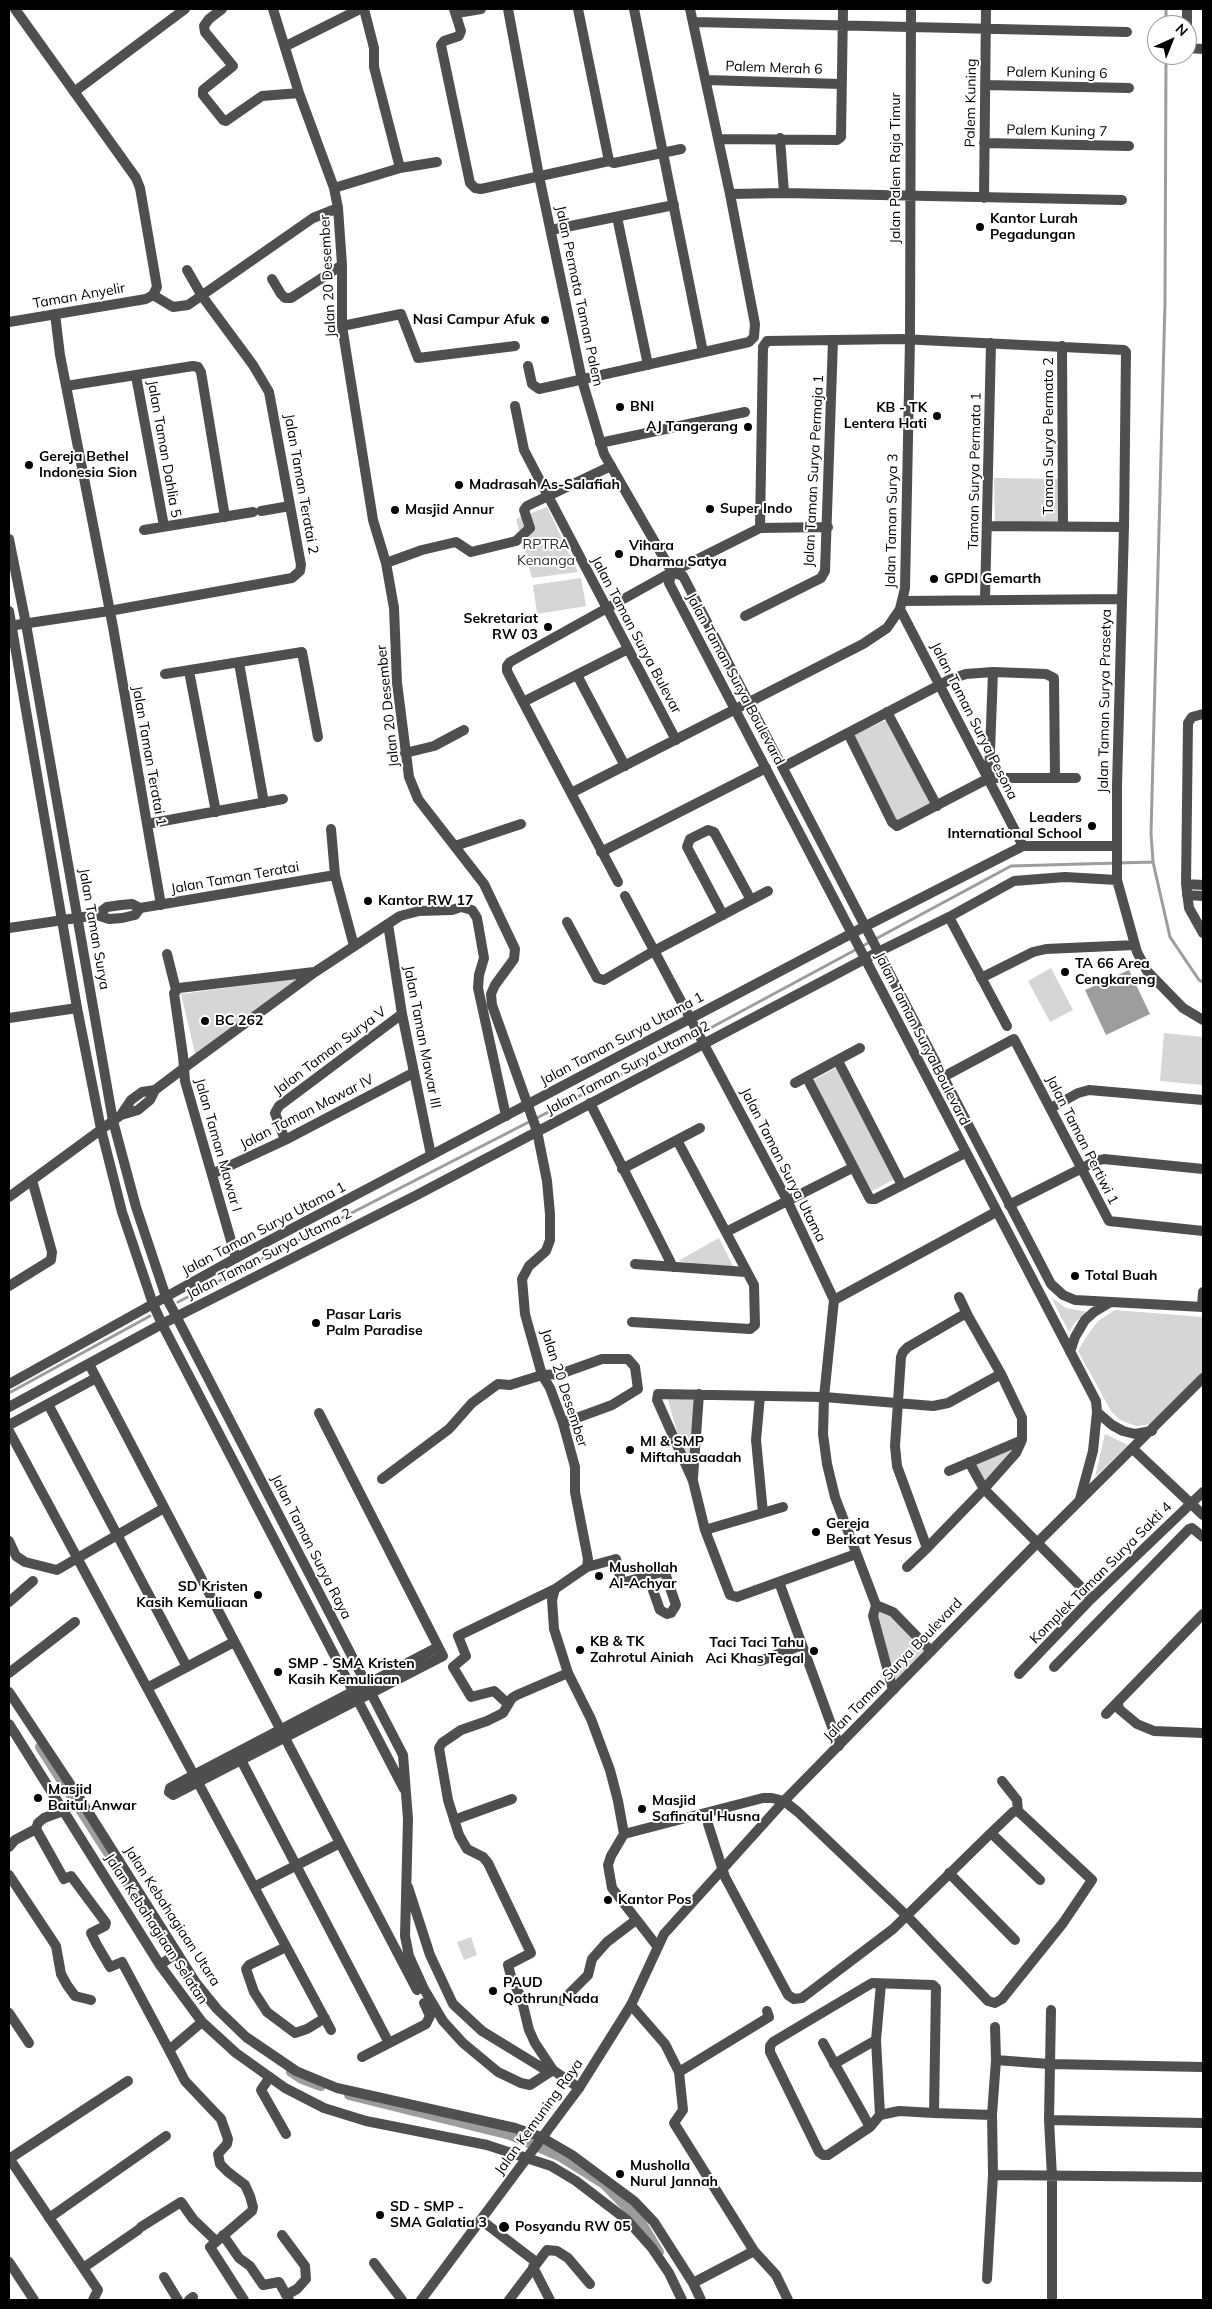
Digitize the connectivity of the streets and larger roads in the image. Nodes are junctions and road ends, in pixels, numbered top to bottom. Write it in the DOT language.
graph roads {
  1 [pos="15,9"];
  2 [pos="185,9"];
  3 [pos="222,9"];
  4 [pos="273,9"];
  5 [pos="360,9"];
  6 [pos="364,9"];
  7 [pos="481,9"];
  8 [pos="508,9"];
  9 [pos="578,9"];
  10 [pos="634,9"];
  11 [pos="690,9"];
  12 [pos="843,9"];
  13 [pos="911,9"];
  14 [pos="986,9"];
  15 [pos="456,11"];
  16 [pos="694,22"];
  17 [pos="843,25"];
  18 [pos="910,26"];
  19 [pos="985,29"];
  20 [pos="1127,32"];
  21 [pos="286,46"];
  22 [pos="706,80"];
  23 [pos="842,84"];
  24 [pos="985,85"];
  25 [pos="1129,88"];
  26 [pos="74,92"];
  27 [pos="299,92"];
  28 [pos="780,138"];
  29 [pos="720,142"];
  30 [pos="984,143"];
  31 [pos="1128,146"];
  32 [pos="681,149"];
  33 [pos="664,153"];
  34 [pos="609,161"];
  35 [pos="437,162"];
  36 [pos="400,168"];
  37 [pos="539,176"];
  38 [pos="334,188"];
  39 [pos="784,193"];
  40 [pos="730,194"];
  41 [pos="910,196"];
  42 [pos="984,198"];
  43 [pos="1122,200"];
  44 [pos="674,205"];
  45 [pos="338,208"];
  46 [pos="617,216"];
  47 [pos="551,230"];
  48 [pos="342,265"];
  49 [pos="187,270"];
  50 [pos="272,280"];
  51 [pos="153,295"];
  52 [pos="202,296"];
  53 [pos="55,314"];
  54 [pos="9,322"];
  55 [pos="342,326"];
  56 [pos="909,328"];
  57 [pos="906,339"];
  58 [pos="833,340"];
  59 [pos="991,343"];
  60 [pos="514,346"];
  61 [pos="1062,346"];
  62 [pos="703,352"];
  63 [pos="648,365"];
  64 [pos="528,366"];
  65 [pos="136,376"];
  66 [pos="582,380"];
  67 [pos="66,386"];
  68 [pos="515,406"];
  69 [pos="745,412"];
  70 [pos="600,443"];
  71 [pos="611,466"];
  72 [pos="548,498"];
  73 [pos="290,506"];
  74 [pos="225,517"];
  75 [pos="1063,525"];
  76 [pos="164,526"];
  77 [pos="988,526"];
  78 [pos="1124,527"];
  79 [pos="760,528"];
  80 [pos="828,528"];
  81 [pos="144,530"];
  82 [pos="9,539"];
  83 [pos="386,563"];
  84 [pos="672,572"];
  85 [pos="1121,599"];
  86 [pos="985,600"];
  87 [pos="902,605"];
  88 [pos="606,609"];
  89 [pos="9,611"];
  90 [pos="109,611"];
  91 [pos="745,616"];
  92 [pos="26,624"];
  93 [pos="10,626"];
  94 [pos="628,649"];
  95 [pos="239,664"];
  96 [pos="189,672"];
  97 [pos="994,672"];
  98 [pos="165,674"];
  99 [pos="577,675"];
  100 [pos="940,684"];
  101 [pos="523,702"];
  102 [pos="748,702"];
  103 [pos="735,709"];
  104 [pos="887,712"];
  105 [pos="1203,714"];
  106 [pos="464,730"];
  107 [pos="848,732"];
  108 [pos="318,737"];
  109 [pos="676,740"];
  110 [pos="405,753"];
  111 [pos="625,766"];
  112 [pos="784,767"];
  113 [pos="766,768"];
  114 [pos="1055,777"];
  115 [pos="989,778"];
  116 [pos="1076,778"];
  117 [pos="572,793"];
  118 [pos="283,799"];
  119 [pos="264,803"];
  120 [pos="937,806"];
  121 [pos="216,812"];
  122 [pos="147,824"];
  123 [pos="521,824"];
  124 [pos="331,829"];
  125 [pos="455,846"];
  126 [pos="1023,846"];
  127 [pos="1117,851"];
  128 [pos="601,852"];
  129 [pos="335,875"];
  130 [pos="1117,876"];
  131 [pos="618,882"];
  132 [pos="1186,884"];
  133 [pos="1203,885"];
  134 [pos="768,891"];
  135 [pos="1188,895"];
  136 [pos="625,896"];
  137 [pos="1203,896"];
  138 [pos="751,900"];
  139 [pos="161,905"];
  140 [pos="723,915"];
  141 [pos="949,917"];
  142 [pos="78,918"];
  143 [pos="61,920"];
  144 [pos="567,922"];
  145 [pos="388,924"];
  146 [pos="9,928"];
  147 [pos="866,930"];
  148 [pos="1203,933"];
  149 [pos="852,937"];
  150 [pos="1135,945"];
  151 [pos="354,946"];
  152 [pos="876,949"];
  153 [pos="654,951"];
  154 [pos="167,954"];
  155 [pos="864,956"];
  156 [pos="315,972"];
  157 [pos="981,978"];
  158 [pos="176,990"];
  159 [pos="77,1008"];
  160 [pos="402,1014"];
  161 [pos="9,1018"];
  162 [pos="693,1020"];
  163 [pos="1203,1020"];
  164 [pos="1007,1026"];
  165 [pos="703,1040"];
  166 [pos="860,1048"];
  167 [pos="838,1061"];
  168 [pos="184,1068"];
  169 [pos="413,1073"];
  170 [pos="943,1077"];
  171 [pos="807,1078"];
  172 [pos="795,1083"];
  173 [pos="1203,1100"];
  174 [pos="590,1103"];
  175 [pos="528,1107"];
  176 [pos="1051,1108"];
  177 [pos="506,1116"];
  178 [pos="117,1118"];
  179 [pos="536,1128"];
  180 [pos="700,1128"];
  181 [pos="101,1129"];
  182 [pos="285,1140"];
  183 [pos="677,1140"];
  184 [pos="965,1153"];
  185 [pos="431,1155"];
  186 [pos="852,1168"];
  187 [pos="1081,1168"];
  188 [pos="1203,1168"];
  189 [pos="622,1169"];
  190 [pos="212,1174"];
  191 [pos="32,1180"];
  192 [pos="902,1185"];
  193 [pos="9,1197"];
  194 [pos="869,1197"];
  195 [pos="788,1202"];
  196 [pos="1009,1205"];
  197 [pos="875,1209"];
  198 [pos="996,1212"];
  199 [pos="1203,1231"];
  200 [pos="726,1232"];
  201 [pos="236,1258"];
  202 [pos="635,1264"];
  203 [pos="674,1267"];
  204 [pos="746,1272"];
  205 [pos="9,1286"];
  206 [pos="1203,1292"];
  207 [pos="166,1297"];
  208 [pos="959,1297"];
  209 [pos="834,1300"];
  210 [pos="1109,1303"];
  211 [pos="153,1304"];
  212 [pos="1203,1307"];
  213 [pos="176,1316"];
  214 [pos="968,1316"];
  215 [pos="632,1322"];
  216 [pos="162,1324"];
  217 [pos="1070,1352"];
  218 [pos="89,1364"];
  219 [pos="1000,1374"];
  220 [pos="542,1375"];
  221 [pos="96,1378"];
  222 [pos="1203,1378"];
  223 [pos="9,1384"];
  224 [pos="699,1394"];
  225 [pos="760,1396"];
  226 [pos="824,1397"];
  227 [pos="48,1404"];
  228 [pos="899,1404"];
  229 [pos="9,1407"];
  230 [pos="1098,1412"];
  231 [pos="319,1413"];
  232 [pos="563,1423"];
  233 [pos="9,1425"];
  234 [pos="9,1431"];
  235 [pos="1152,1431"];
  236 [pos="1022,1440"];
  237 [pos="1133,1449"];
  238 [pos="969,1462"];
  239 [pos="949,1471"];
  240 [pos="382,1479"];
  241 [pos="693,1480"];
  242 [pos="984,1489"];
  243 [pos="1203,1492"];
  244 [pos="270,1498"];
  245 [pos="1079,1502"];
  246 [pos="1191,1504"];
  247 [pos="256,1506"];
  248 [pos="783,1507"];
  249 [pos="164,1508"];
  250 [pos="763,1512"];
  251 [pos="1203,1515"];
  252 [pos="705,1530"];
  253 [pos="117,1536"];
  254 [pos="1203,1537"];
  255 [pos="9,1541"];
  256 [pos="1038,1542"];
  257 [pos="927,1548"];
  258 [pos="856,1554"];
  259 [pos="77,1558"];
  260 [pos="12,1560"];
  261 [pos="587,1567"];
  262 [pos="907,1567"];
  263 [pos="648,1576"];
  264 [pos="33,1581"];
  265 [pos="779,1582"];
  266 [pos="555,1589"];
  267 [pos="1092,1598"];
  268 [pos="9,1602"];
  269 [pos="876,1605"];
  270 [pos="1203,1614"];
  271 [pos="75,1622"];
  272 [pos="234,1642"];
  273 [pos="802,1645"];
  274 [pos="931,1651"];
  275 [pos="352,1657"];
  276 [pos="760,1661"];
  277 [pos="339,1665"];
  278 [pos="187,1667"];
  279 [pos="1054,1667"];
  280 [pos="9,1673"];
  281 [pos="568,1673"];
  282 [pos="1020,1674"];
  283 [pos="147,1688"];
  284 [pos="368,1689"];
  285 [pos="893,1690"];
  286 [pos="9,1692"];
  287 [pos="355,1696"];
  288 [pos="508,1704"];
  289 [pos="1118,1704"];
  290 [pos="1106,1714"];
  291 [pos="9,1724"];
  292 [pos="1203,1732"];
  293 [pos="282,1734"];
  294 [pos="839,1746"];
  295 [pos="241,1760"];
  296 [pos="196,1779"];
  297 [pos="1002,1781"];
  298 [pos="408,1795"];
  299 [pos="512,1799"];
  300 [pos="79,1800"];
  301 [pos="784,1801"];
  302 [pos="65,1810"];
  303 [pos="1018,1810"];
  304 [pos="454,1820"];
  305 [pos="708,1824"];
  306 [pos="36,1829"];
  307 [pos="991,1833"];
  308 [pos="624,1834"];
  309 [pos="340,1843"];
  310 [pos="9,1848"];
  311 [pos="296,1865"];
  312 [pos="722,1869"];
  313 [pos="949,1873"];
  314 [pos="9,1875"];
  315 [pos="405,1876"];
  316 [pos="1040,1880"];
  317 [pos="254,1887"];
  318 [pos="907,1916"];
  319 [pos="636,1920"];
  320 [pos="660,1940"];
  321 [pos="1015,1940"];
  322 [pos="286,1947"];
  323 [pos="176,1953"];
  324 [pos="162,1964"];
  325 [pos="881,1984"];
  326 [pos="91,2000"];
  327 [pos="562,2001"];
  328 [pos="631,2005"];
  329 [pos="1051,2010"];
  330 [pos="766,2011"];
  331 [pos="9,2013"];
  332 [pos="325,2018"];
  333 [pos="202,2022"];
  334 [pos="995,2027"];
  335 [pos="331,2030"];
  336 [pos="876,2040"];
  337 [pos="29,2043"];
  338 [pos="389,2043"];
  339 [pos="823,2043"];
  340 [pos="169,2050"];
  341 [pos="362,2057"];
  342 [pos="996,2060"];
  343 [pos="834,2064"];
  344 [pos="1049,2064"];
  345 [pos="1203,2067"];
  346 [pos="551,2071"];
  347 [pos="680,2072"];
  348 [pos="270,2077"];
  349 [pos="128,2081"];
  350 [pos="579,2088"];
  351 [pos="934,2113"];
  352 [pos="880,2115"];
  353 [pos="992,2115"];
  354 [pos="1049,2120"];
  355 [pos="1203,2123"];
  356 [pos="870,2127"];
  357 [pos="286,2134"];
  358 [pos="166,2136"];
  359 [pos="540,2139"];
  360 [pos="529,2156"];
  361 [pos="9,2158"];
  362 [pos="994,2176"];
  363 [pos="1052,2177"];
  364 [pos="1203,2177"];
  365 [pos="49,2218"];
  366 [pos="481,2220"];
  367 [pos="282,2235"];
  368 [pos="220,2238"];
  369 [pos="754,2251"];
  370 [pos="9,2262"];
  371 [pos="374,2263"];
  372 [pos="535,2265"];
  373 [pos="82,2268"];
  374 [pos="164,2277"];
  375 [pos="987,2279"];
  376 [pos="693,2283"];
  377 [pos="590,2284"];
  378 [pos="287,2298"];
  379 [pos="34,2300"];
  380 [pos="93,2300"];
  381 [pos="178,2300"];
  382 [pos="244,2300"];
  383 [pos="402,2300"];
  384 [pos="421,2300"];
  385 [pos="508,2300"];
  386 [pos="550,2300"];
  387 [pos="682,2300"];
  388 [pos="701,2300"];
  389 [pos="788,2300"];
  390 [pos="1052,2300"];
  1 -- 26 [label="street"];
  2 -- 26 [label="street"];
  3 -- 27 [label="street"];
  4 -- 21 [label="street, Jalan 20 Desember"];
  5 -- 21 [label="street"];
  6 -- 36 [label="street"];
  7 -- 15 [label="street"];
  8 -- 37 [label="street, Jalan Permata Taman Palem"];
  9 -- 34 [label="street"];
  10 -- 33 [label="street"];
  11 -- 16 [label="street"];
  12 -- 17 [label="street"];
  13 -- 18 [label="street, Jalan Palem Raja Timur"];
  14 -- 19 [label="street, Palem Kuning"];
  15 -- 37 [label="street"];
  16 -- 17 [label="street"];
  16 -- 22 [label="street"];
  17 -- 18 [label="street"];
  17 -- 23 [label="street"];
  18 -- 19 [label="street"];
  18 -- 41 [label="street, Jalan Palem Raja Timur"];
  19 -- 20 [label="street"];
  19 -- 24 [label="street, Palem Kuning"];
  21 -- 27 [label="street, Jalan 20 Desember"];
  22 -- 23 [label="street, Palem Merah 6"];
  22 -- 29 [label="street"];
  23 -- 28 [label="street"];
  24 -- 25 [label="street, Palem Kuning 6"];
  24 -- 30 [label="street, Palem Kuning"];
  26 -- 51 [label="street"];
  27 -- 38 [label="street, Jalan 20 Desember"];
  28 -- 29 [label="street"];
  28 -- 39 [label="street"];
  29 -- 40 [label="street"];
  30 -- 31 [label="street, Palem Kuning 7"];
  30 -- 42 [label="street, Palem Kuning"];
  32 -- 33 [label="street"];
  33 -- 34 [label="street"];
  33 -- 44 [label="street"];
  34 -- 37 [label="street"];
  35 -- 36 [label="street"];
  36 -- 38 [label="street"];
  37 -- 47 [label="street, Jalan Permata Taman Palem"];
  38 -- 45 [label="street, Jalan 20 Desember"];
  39 -- 40 [label="street"];
  39 -- 41 [label="street"];
  40 -- 62 [label="street"];
  41 -- 42 [label="street"];
  41 -- 56 [label="street, Jalan Palem Raja Timur"];
  42 -- 43 [label="street"];
  44 -- 46 [label="street"];
  44 -- 62 [label="street"];
  45 -- 48 [label="street, Jalan 20 Desember"];
  45 -- 52 [label="street"];
  46 -- 47 [label="street"];
  46 -- 63 [label="street"];
  47 -- 66 [label="street, Jalan Permata Taman Palem"];
  48 -- 50 [label="street"];
  48 -- 55 [label="street, Jalan 20 Desember"];
  49 -- 52 [label="street"];
  51 -- 52 [label="street"];
  51 -- 53 [label="street, Taman Anyelir"];
  52 -- 73 [label="street, Jalan Taman Teratai 2"];
  53 -- 54 [label="street, Taman Anyelir"];
  53 -- 67 [label="street, Jalan Taman Teratai 1"];
  55 -- 60 [label="street"];
  55 -- 83 [label="street, Jalan 20 Desember"];
  56 -- 57 [label="street, Jalan Taman Surya 3"];
  57 -- 58 [label="street"];
  57 -- 59 [label="street"];
  57 -- 87 [label="street, Jalan Taman Surya 3"];
  58 -- 79 [label="street"];
  58 -- 80 [label="street, Jalan Taman Surya Permaja 1"];
  59 -- 61 [label="street"];
  59 -- 77 [label="street, Taman Surya Permata 1"];
  61 -- 75 [label="street, Taman Surya Permata 2"];
  61 -- 78 [label="street, Jalan Taman Surya Prasetya"];
  62 -- 63 [label="street"];
  63 -- 66 [label="street"];
  64 -- 66 [label="street"];
  65 -- 67 [label="street"];
  65 -- 74 [label="street"];
  65 -- 76 [label="street, Jalan Taman Dahlia 5"];
  66 -- 70 [label="street, Jalan Permata Taman Palem"];
  67 -- 90 [label="street, Jalan Taman Teratai 1"];
  68 -- 72 [label="street, Jalan Taman Surya Bulevar"];
  69 -- 70 [label="street"];
  70 -- 71 [label="street, Jalan Permata Taman Palem"];
  71 -- 72 [label="street"];
  71 -- 84 [label="street, Jalan Permata Taman Palem"];
  72 -- 83 [label="street"];
  72 -- 88 [label="street, Jalan Taman Surya Bulevar"];
  73 -- 74 [label="street"];
  73 -- 90 [label="street, Jalan Taman Teratai 2"];
  74 -- 76 [label="street"];
  75 -- 77 [label="street"];
  75 -- 78 [label="street"];
  76 -- 81 [label="street"];
  77 -- 86 [label="street, Taman Surya Permata 1"];
  78 -- 85 [label="street, Jalan Taman Surya Prasetya"];
  79 -- 80 [label="street"];
  79 -- 84 [label="street"];
  80 -- 91 [label="street, Jalan Taman Surya Permaja 1"];
  82 -- 92 [label="street, Jalan Taman Surya"];
  83 -- 110 [label="street, Jalan 20 Desember"];
  84 -- 88 [label="street"];
  84 -- 102 [label="street, Jalan Taman Surya Boulevard"];
  84 -- 103 [label="street, Jalan Taman Surya Boulevard"];
  85 -- 86 [label="street"];
  85 -- 127 [label="street, Jalan Taman Surya Prasetya"];
  86 -- 87 [label="street"];
  87 -- 100 [label="street, Jalan Taman Surya Pesona"];
  87 -- 102 [label="street"];
  88 -- 94 [label="street, Jalan Taman Surya Bulevar"];
  88 -- 101 [label="street"];
  89 -- 93 [label="street"];
  90 -- 92 [label="street"];
  90 -- 122 [label="street, Jalan Taman Teratai 1"];
  92 -- 93 [label="street"];
  92 -- 142 [label="street, Jalan Taman Surya"];
  93 -- 143 [label="street"];
  94 -- 99 [label="street"];
  94 -- 109 [label="street, Jalan Taman Surya Bulevar"];
  95 -- 96 [label="street"];
  95 -- 108 [label="street"];
  95 -- 119 [label="street"];
  96 -- 98 [label="street"];
  96 -- 121 [label="street"];
  97 -- 100 [label="street"];
  97 -- 114 [label="street"];
  97 -- 115 [label="street"];
  99 -- 101 [label="street"];
  99 -- 111 [label="street"];
  100 -- 104 [label="street"];
  100 -- 115 [label="street, Jalan Taman Surya Pesona"];
  101 -- 117 [label="street"];
  102 -- 103 [label="street"];
  102 -- 112 [label="street, Jalan Taman Surya Boulevard"];
  103 -- 109 [label="street"];
  103 -- 113 [label="street, Jalan Taman Surya Boulevard"];
  104 -- 107 [label="street"];
  104 -- 120 [label="street"];
  105 -- 132 [label="street"];
  106 -- 110 [label="street"];
  107 -- 112 [label="street"];
  107 -- 120 [label="street"];
  109 -- 111 [label="street"];
  110 -- 125 [label="street, Jalan 20 Desember"];
  111 -- 117 [label="street"];
  112 -- 147 [label="street, Jalan Taman Surya Boulevard"];
  113 -- 128 [label="street"];
  113 -- 149 [label="street, Jalan Taman Surya Boulevard"];
  114 -- 115 [label="street"];
  114 -- 116 [label="street"];
  115 -- 120 [label="street"];
  115 -- 126 [label="street, Jalan Taman Surya Pesona"];
  117 -- 128 [label="street"];
  118 -- 119 [label="street"];
  119 -- 121 [label="street"];
  121 -- 122 [label="street"];
  122 -- 139 [label="street, Jalan Taman Teratai 1"];
  123 -- 125 [label="street"];
  124 -- 129 [label="street"];
  125 -- 175 [label="street, Jalan 20 Desember"];
  126 -- 127 [label="street, Jalan Taman Surya Utama 1"];
  126 -- 147 [label="street, Jalan Taman Surya Utama 1"];
  127 -- 130 [label="street, Jalan Taman Surya Prasetya"];
  128 -- 131 [label="street"];
  129 -- 139 [label="street, Jalan Taman Teratai"];
  129 -- 151 [label="street"];
  130 -- 141 [label="street, Jalan Taman Surya Utama 2"];
  130 -- 150 [label="street, Jalan Taman Surya Prasetya"];
  132 -- 133 [label="street"];
  132 -- 135 [label="street"];
  134 -- 138 [label="street"];
  135 -- 137 [label="street"];
  135 -- 148 [label="street"];
  136 -- 153 [label="street, Jalan Taman Surya Utama"];
  138 -- 140 [label="street"];
  138 -- 140 [label="street"];
  139 -- 142 [label="street, Jalan Taman Teratai"];
  140 -- 153 [label="street"];
  141 -- 152 [label="street, Jalan Taman Surya Utama 2"];
  141 -- 157 [label="street"];
  142 -- 143 [label="street, Jalan Taman Teratai"];
  142 -- 178 [label="street, Jalan Taman Surya"];
  143 -- 146 [label="street, Jalan Taman Teratai"];
  143 -- 159 [label="street"];
  144 -- 153 [label="street"];
  145 -- 151 [label="street"];
  145 -- 160 [label="street, Jalan Taman Mawar III"];
  145 -- 177 [label="street"];
  147 -- 149 [label="street, Jalan Taman Surya Utama 1"];
  147 -- 152 [label="street, Jalan Taman Surya Boulevard"];
  149 -- 155 [label="street, Jalan Taman Surya Boulevard"];
  149 -- 162 [label="street, Jalan Taman Surya Utama 1"];
  150 -- 157 [label="street"];
  150 -- 163 [label="street, Jalan Taman Surya Prasetya"];
  151 -- 156 [label="street"];
  152 -- 155 [label="street, Jalan Taman Surya Utama 2"];
  152 -- 170 [label="street, Jalan Taman Surya Boulevard"];
  153 -- 162 [label="street, Jalan Taman Surya Utama"];
  154 -- 158 [label="street, Jalan Taman Mawar I"];
  155 -- 165 [label="street, Jalan Taman Surya Utama 2"];
  155 -- 184 [label="street, Jalan Taman Surya Boulevard"];
  156 -- 158 [label="street"];
  156 -- 168 [label="street"];
  157 -- 164 [label="street"];
  158 -- 168 [label="street, Jalan Taman Mawar I"];
  159 -- 161 [label="street"];
  159 -- 181 [label="street"];
  160 -- 169 [label="street, Jalan Taman Mawar III"];
  160 -- 182 [label="street, Jalan Taman Surya V"];
  162 -- 165 [label="street, Jalan Taman Surya Utama"];
  162 -- 175 [label="street, Jalan Taman Surya Utama 1"];
  165 -- 174 [label="street, Jalan Taman Surya Utama 2"];
  165 -- 195 [label="street, Jalan Taman Surya Utama"];
  166 -- 167 [label="street"];
  167 -- 171 [label="street"];
  167 -- 192 [label="street"];
  168 -- 178 [label="street"];
  168 -- 190 [label="street, Jalan Taman Mawar I"];
  169 -- 182 [label="street, Jalan Taman Mawar IV"];
  169 -- 185 [label="street, Jalan Taman Mawar III"];
  170 -- 176 [label="street, Jalan Taman Pertiwi 1"];
  170 -- 196 [label="street, Jalan Taman Surya Boulevard"];
  171 -- 172 [label="street"];
  171 -- 186 [label="street"];
  173 -- 176 [label="street"];
  174 -- 179 [label="street, Jalan Taman Surya Utama 2"];
  174 -- 189 [label="street"];
  175 -- 177 [label="street, Jalan Taman Surya Utama 1"];
  175 -- 179 [label="street, Jalan 20 Desember"];
  176 -- 187 [label="street, Jalan Taman Pertiwi 1"];
  177 -- 185 [label="street, Jalan Taman Surya Utama 1"];
  178 -- 181 [label="street"];
  178 -- 207 [label="street, Jalan Taman Surya"];
  179 -- 213 [label="street, Jalan Taman Surya Utama 2"];
  179 -- 220 [label="street, Jalan 20 Desember"];
  180 -- 183 [label="street"];
  181 -- 191 [label="street"];
  181 -- 211 [label="street"];
  182 -- 190 [label="street, Jalan Taman Mawar IV"];
  183 -- 189 [label="street"];
  183 -- 200 [label="street"];
  184 -- 192 [label="street"];
  184 -- 198 [label="street, Jalan Taman Surya Boulevard"];
  185 -- 201 [label="street, Jalan Taman Surya Utama 1"];
  186 -- 194 [label="street"];
  186 -- 195 [label="street"];
  187 -- 188 [label="street"];
  187 -- 196 [label="street"];
  187 -- 199 [label="street, Jalan Taman Pertiwi 1"];
  189 -- 203 [label="street"];
  190 -- 201 [label="street, Jalan Taman Mawar I"];
  191 -- 193 [label="street"];
  191 -- 205 [label="street"];
  192 -- 194 [label="street"];
  194 -- 197 [label="street"];
  195 -- 200 [label="street"];
  195 -- 209 [label="street, Jalan Taman Surya Utama"];
  196 -- 210 [label="street, Jalan Taman Surya Boulevard"];
  198 -- 209 [label="street"];
  198 -- 217 [label="street, Jalan Taman Surya Boulevard"];
  200 -- 204 [label="street"];
  201 -- 207 [label="street, Jalan Taman Surya Utama 1"];
  202 -- 203 [label="street"];
  203 -- 204 [label="street"];
  204 -- 215 [label="street"];
  206 -- 212 [label="street"];
  207 -- 211 [label="street, Jalan Taman Surya Utama 1"];
  207 -- 213 [label="street, Jalan Taman Surya"];
  208 -- 214 [label="street"];
  209 -- 226 [label="street"];
  210 -- 212 [label="street, Jalan Taman Surya Boulevard"];
  210 -- 217 [label="street"];
  211 -- 216 [label="street"];
  211 -- 223 [label="street"];
  213 -- 216 [label="street, Jalan Taman Surya Utama 2"];
  213 -- 244 [label="street, Jalan Taman Surya Raya"];
  214 -- 219 [label="street"];
  214 -- 228 [label="street"];
  216 -- 218 [label="street"];
  216 -- 247 [label="street"];
  217 -- 230 [label="street, Jalan Taman Surya Boulevard"];
  218 -- 221 [label="street"];
  218 -- 229 [label="street"];
  219 -- 228 [label="street"];
  219 -- 236 [label="street"];
  220 -- 232 [label="street, Jalan 20 Desember"];
  220 -- 232 [label="street"];
  220 -- 240 [label="street"];
  221 -- 227 [label="street"];
  221 -- 249 [label="street"];
  222 -- 235 [label="street, Jalan Taman Surya Boulevard"];
  224 -- 225 [label="street"];
  224 -- 241 [label="street"];
  224 -- 241 [label="street"];
  225 -- 226 [label="street"];
  225 -- 250 [label="street"];
  226 -- 228 [label="street"];
  226 -- 258 [label="street"];
  227 -- 233 [label="street"];
  227 -- 253 [label="street"];
  228 -- 257 [label="street"];
  230 -- 235 [label="street"];
  230 -- 245 [label="street, Jalan Taman Surya Boulevard"];
  231 -- 284 [label="street"];
  232 -- 261 [label="street, Jalan 20 Desember"];
  234 -- 259 [label="street"];
  235 -- 237 [label="street, Jalan Taman Surya Boulevard"];
  236 -- 238 [label="street"];
  236 -- 242 [label="street"];
  237 -- 245 [label="street, Jalan Taman Surya Boulevard"];
  237 -- 246 [label="street"];
  238 -- 239 [label="street"];
  238 -- 242 [label="street"];
  241 -- 252 [label="street"];
  242 -- 256 [label="street"];
  242 -- 257 [label="street"];
  243 -- 246 [label="street, Komplek Taman Surya Sakti 4"];
  244 -- 247 [label="street"];
  244 -- 275 [label="street, Jalan Taman Surya Raya"];
  245 -- 256 [label="street, Jalan Taman Surya Boulevard"];
  246 -- 251 [label="street"];
  246 -- 267 [label="street, Komplek Taman Surya Sakti 4"];
  247 -- 277 [label="street"];
  248 -- 250 [label="street"];
  249 -- 253 [label="street"];
  249 -- 272 [label="street"];
  250 -- 252 [label="street"];
  252 -- 265 [label="street"];
  253 -- 259 [label="street"];
  253 -- 278 [label="street"];
  254 -- 279 [label="street"];
  255 -- 260 [label="street"];
  256 -- 267 [label="street"];
  256 -- 274 [label="street, Jalan Taman Surya Boulevard"];
  257 -- 262 [label="street"];
  258 -- 265 [label="street"];
  258 -- 269 [label="street"];
  259 -- 260 [label="street"];
  259 -- 283 [label="street"];
  261 -- 263 [label="street"];
  261 -- 266 [label="street"];
  264 -- 268 [label="street"];
  265 -- 273 [label="street"];
  266 -- 281 [label="street"];
  266 -- 288 [label="street"];
  267 -- 282 [label="street, Komplek Taman Surya Sakti 4"];
  269 -- 274 [label="street"];
  269 -- 285 [label="street"];
  270 -- 289 [label="street"];
  271 -- 280 [label="street"];
  272 -- 278 [label="street"];
  272 -- 293 [label="street"];
  273 -- 276 [label="street"];
  273 -- 294 [label="street"];
  274 -- 285 [label="street, Jalan Taman Surya Boulevard"];
  275 -- 277 [label="street"];
  275 -- 284 [label="street, Jalan Taman Surya Raya"];
  277 -- 287 [label="street"];
  278 -- 283 [label="street"];
  281 -- 288 [label="street"];
  281 -- 308 [label="street"];
  283 -- 296 [label="street"];
  284 -- 287 [label="street"];
  284 -- 298 [label="street, Jalan Taman Surya Raya"];
  285 -- 294 [label="street, Jalan Taman Surya Boulevard"];
  286 -- 300 [label="street, Jalan Kebahagiaan Utara"];
  287 -- 293 [label="street"];
  287 -- 298 [label="street"];
  288 -- 304 [label="street"];
  289 -- 290 [label="street"];
  289 -- 292 [label="street"];
  291 -- 302 [label="street, Jalan Kebahagiaan Selatan"];
  293 -- 295 [label="street"];
  293 -- 296 [label="street"];
  293 -- 309 [label="street"];
  294 -- 301 [label="street, Jalan Taman Surya Boulevard"];
  295 -- 296 [label="street"];
  295 -- 311 [label="street"];
  296 -- 317 [label="street"];
  297 -- 303 [label="street"];
  298 -- 315 [label="street, Jalan Taman Surya Raya"];
  299 -- 304 [label="street"];
  300 -- 302 [label="street"];
  300 -- 323 [label="street, Jalan Kebahagiaan Utara"];
  301 -- 308 [label="street"];
  301 -- 312 [label="street, Jalan Taman Surya Boulevard"];
  301 -- 318 [label="street"];
  302 -- 306 [label="street"];
  302 -- 324 [label="street, Jalan Kebahagiaan Selatan"];
  303 -- 307 [label="street"];
  303 -- 318 [label="street"];
  304 -- 346 [label="street"];
  305 -- 312 [label="street"];
  306 -- 310 [label="street"];
  306 -- 340 [label="street"];
  307 -- 313 [label="street"];
  307 -- 316 [label="street"];
  308 -- 319 [label="street"];
  309 -- 311 [label="street"];
  309 -- 338 [label="street"];
  311 -- 317 [label="street"];
  311 -- 338 [label="street"];
  312 -- 318 [label="street"];
  312 -- 320 [label="street, Jalan Kemuning Raya"];
  313 -- 318 [label="street"];
  313 -- 321 [label="street"];
  314 -- 326 [label="street"];
  315 -- 346 [label="street"];
  315 -- 346 [label="street, Jalan Taman Surya Raya"];
  317 -- 322 [label="street"];
  319 -- 320 [label="street"];
  319 -- 327 [label="street"];
  320 -- 328 [label="street, Jalan Kemuning Raya"];
  322 -- 332 [label="street"];
  322 -- 332 [label="street"];
  323 -- 324 [label="street"];
  323 -- 359 [label="street, Jalan Kebahagiaan Utara"];
  324 -- 333 [label="street, Jalan Kebahagiaan Selatan"];
  325 -- 336 [label="street"];
  325 -- 351 [label="street"];
  325 -- 356 [label="street"];
  328 -- 347 [label="street"];
  328 -- 350 [label="street, Jalan Kemuning Raya"];
  329 -- 344 [label="street"];
  330 -- 347 [label="street"];
  331 -- 337 [label="street"];
  332 -- 335 [label="street"];
  333 -- 340 [label="street"];
  333 -- 348 [label="street, Jalan Kebahagiaan Selatan"];
  334 -- 342 [label="street"];
  336 -- 343 [label="street"];
  336 -- 352 [label="street"];
  338 -- 341 [label="street"];
  339 -- 343 [label="street"];
  340 -- 368 [label="street"];
  342 -- 344 [label="street"];
  342 -- 353 [label="street"];
  343 -- 356 [label="street"];
  344 -- 345 [label="street"];
  344 -- 354 [label="street"];
  346 -- 350 [label="street"];
  347 -- 369 [label="street"];
  348 -- 357 [label="street"];
  348 -- 360 [label="street, Jalan Kebahagiaan Selatan"];
  349 -- 361 [label="street"];
  350 -- 359 [label="street, Jalan Kemuning Raya"];
  351 -- 352 [label="street"];
  351 -- 353 [label="street"];
  352 -- 356 [label="street"];
  353 -- 362 [label="street"];
  354 -- 355 [label="street"];
  354 -- 363 [label="street"];
  358 -- 365 [label="street"];
  359 -- 360 [label="street, Jalan Kemuning Raya"];
  359 -- 376 [label="street, Jalan Kebahagiaan Utara"];
  360 -- 366 [label="street, Jalan Kemuning Raya"];
  360 -- 387 [label="street, Jalan Kebahagiaan Selatan"];
  361 -- 365 [label="street"];
  362 -- 363 [label="street"];
  362 -- 375 [label="street"];
  363 -- 364 [label="street"];
  363 -- 390 [label="street"];
  365 -- 373 [label="street"];
  366 -- 372 [label="street"];
  366 -- 384 [label="street, Jalan Kemuning Raya"];
  367 -- 378 [label="street"];
  368 -- 373 [label="street"];
  368 -- 378 [label="street"];
  368 -- 382 [label="street"];
  369 -- 376 [label="street"];
  369 -- 389 [label="street"];
  370 -- 379 [label="street"];
  371 -- 383 [label="street"];
  372 -- 377 [label="street"];
  372 -- 385 [label="street"];
  372 -- 386 [label="street"];
  373 -- 380 [label="street"];
  374 -- 381 [label="street"];
  376 -- 388 [label="street, Jalan Kebahagiaan Utara"];
}
